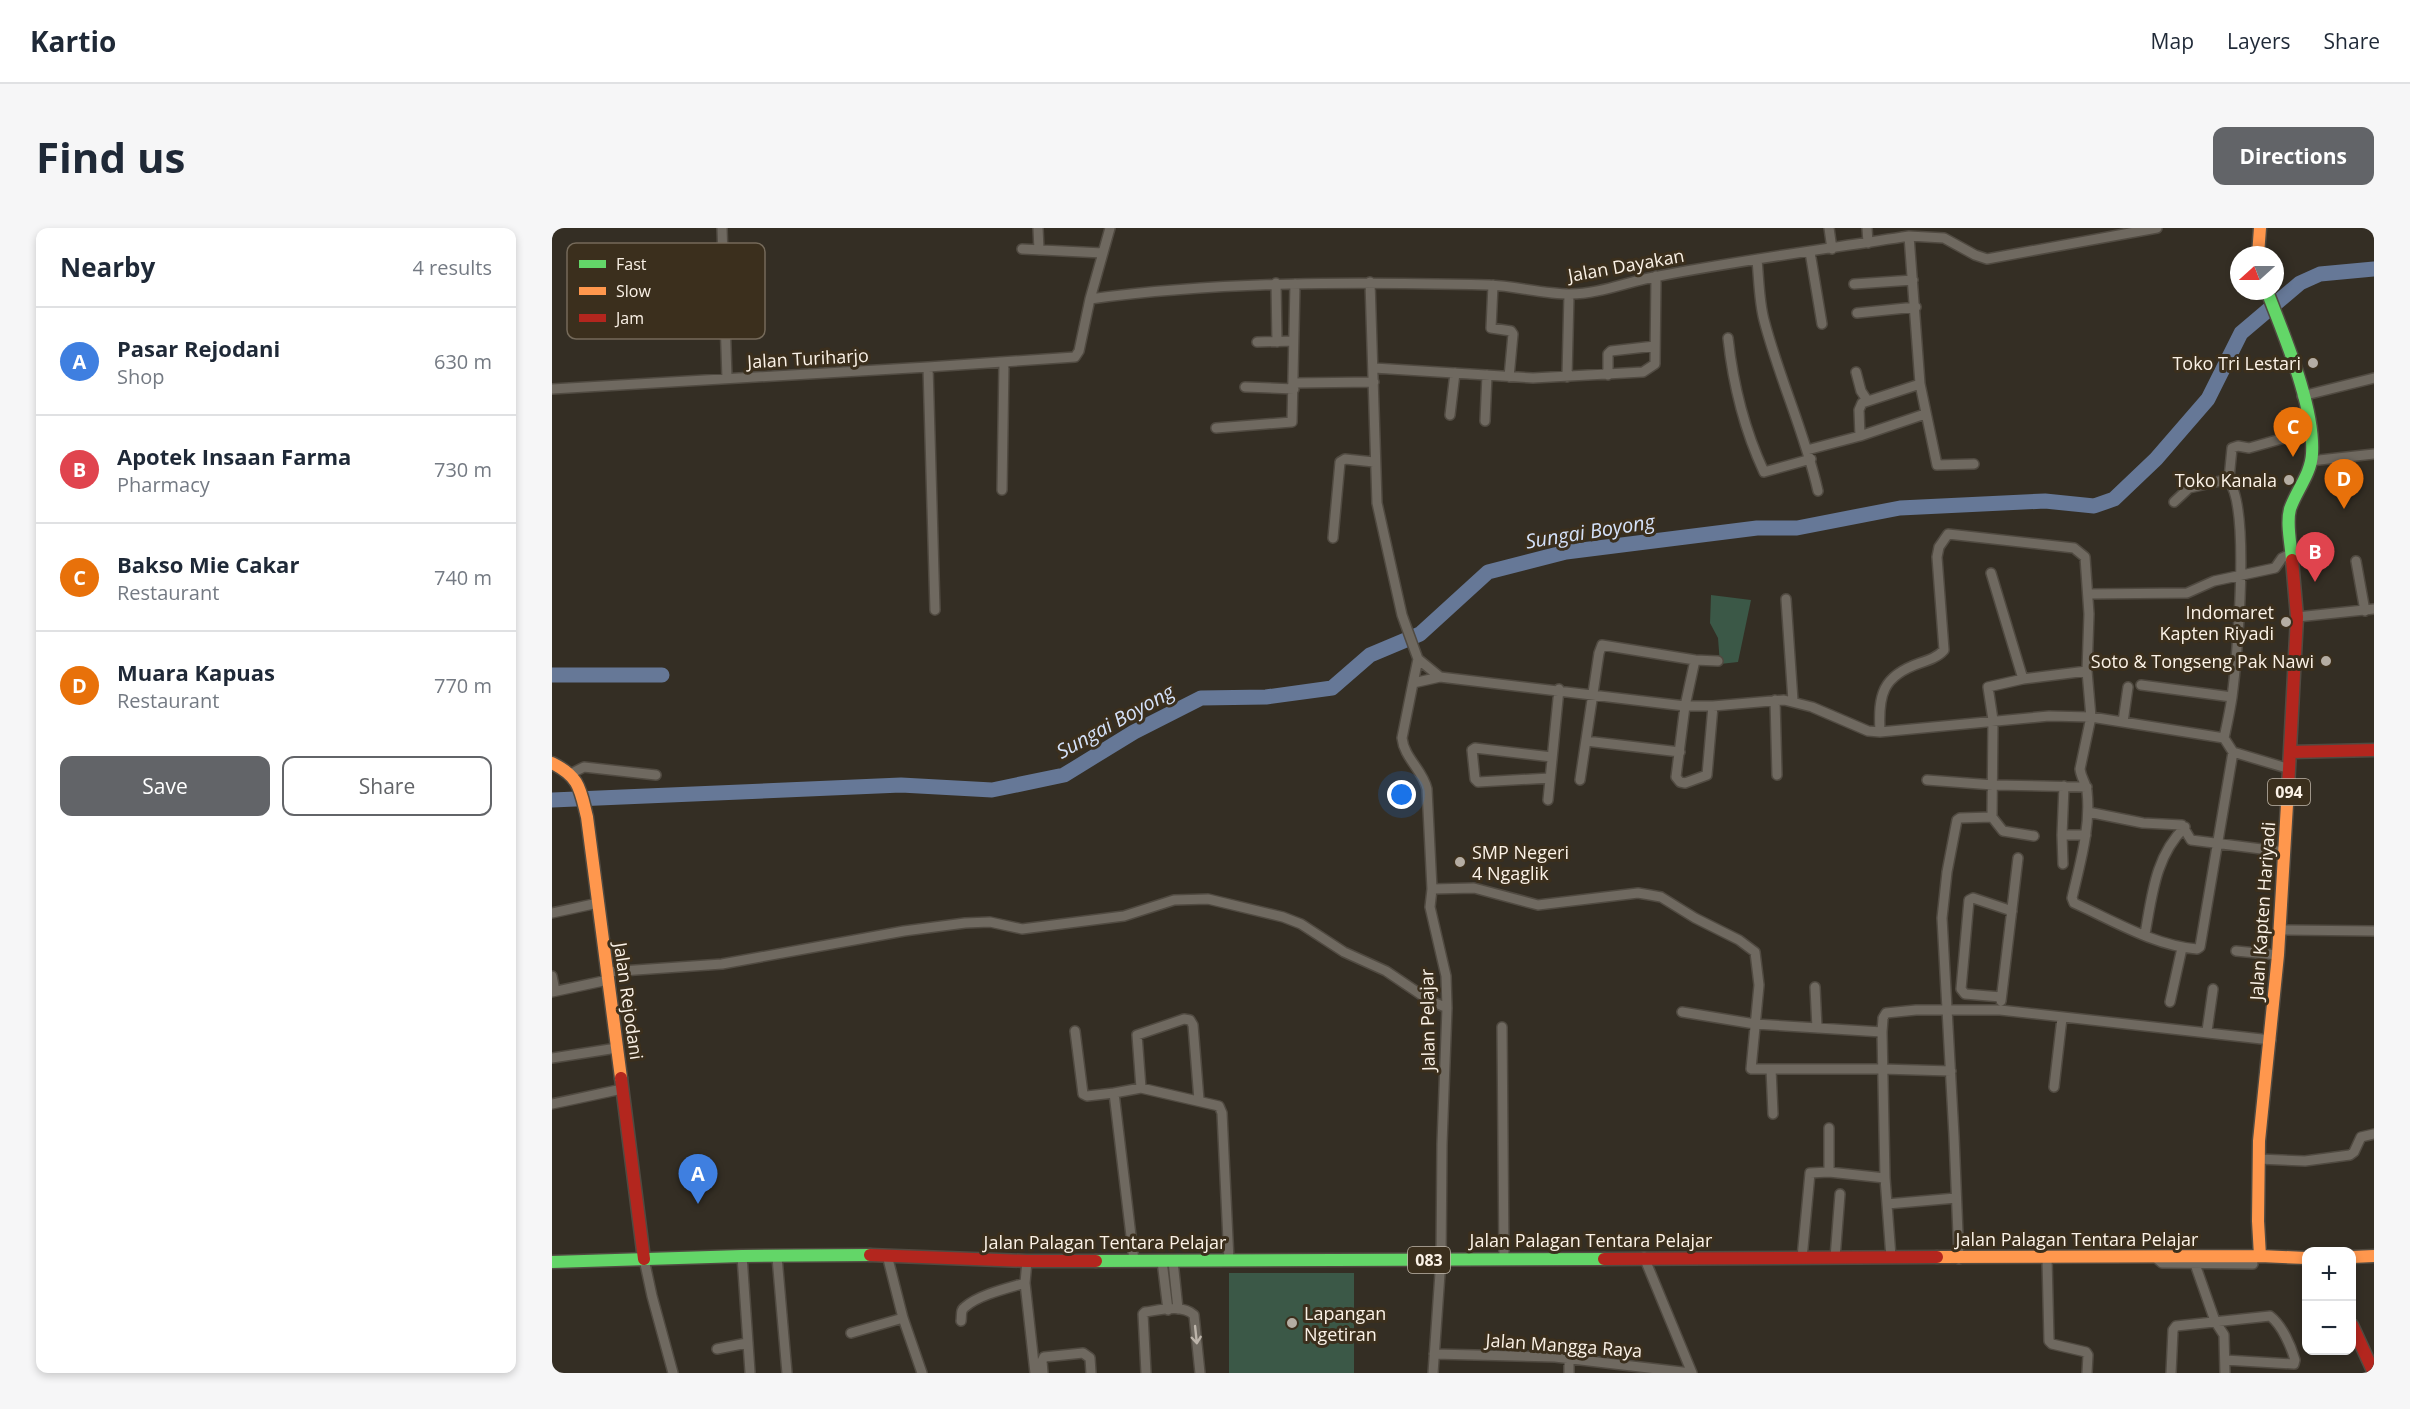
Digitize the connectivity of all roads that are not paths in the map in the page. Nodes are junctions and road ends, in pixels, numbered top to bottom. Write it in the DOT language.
graph roads {
  1 [pos="722,228"];
  2 [pos="1038,228"];
  3 [pos="1110,228"];
  4 [pos="1829,228"];
  5 [pos="1867,228"];
  6 [pos="2157,228"];
  7 [pos="2260,228"];
  8 [pos="2134,230"];
  9 [pos="2122,231"];
  10 [pos="1910,236"];
  11 [pos="722,243"];
  12 [pos="1868,243"];
  13 [pos="2259,246"];
  14 [pos="1023,249"];
  15 [pos="1832,249"];
  16 [pos="1039,250"];
  17 [pos="1810,252"];
  18 [pos="1103,253"];
  19 [pos="1757,260"];
  20 [pos="1656,276"];
  21 [pos="1913,280"];
  22 [pos="1370,282"];
  23 [pos="1276,283"];
  24 [pos="1295,284"];
  25 [pos="1854,284"];
  26 [pos="1493,285"];
  27 [pos="1569,294"];
  28 [pos="1090,299"];
  29 [pos="2270,300"];
  30 [pos="1916,307"];
  31 [pos="1857,313"];
  32 [pos="1822,324"];
  33 [pos="726,339"];
  34 [pos="1728,339"];
  35 [pos="1293,341"];
  36 [pos="1257,342"];
  37 [pos="1277,342"];
  38 [pos="1655,346"];
  39 [pos="1004,362"];
  40 [pos="928,368"];
  41 [pos="1374,368"];
  42 [pos="1856,372"];
  43 [pos="1455,373"];
  44 [pos="1487,375"];
  45 [pos="1608,375"];
  46 [pos="1509,377"];
  47 [pos="1567,377"];
  48 [pos="727,378"];
  49 [pos="2374,380"];
  50 [pos="1374,382"];
  51 [pos="1920,384"];
  52 [pos="1294,386"];
  53 [pos="1245,387"];
  54 [pos="552,390"];
  55 [pos="2302,396"];
  56 [pos="1867,400"];
  57 [pos="1925,414"];
  58 [pos="1450,415"];
  59 [pos="1485,421"];
  60 [pos="1216,428"];
  61 [pos="2309,430"];
  62 [pos="1860,436"];
  63 [pos="2374,454"];
  64 [pos="1809,455"];
  65 [pos="2310,461"];
  66 [pos="1374,462"];
  67 [pos="1974,464"];
  68 [pos="2228,480"];
  69 [pos="1002,490"];
  70 [pos="1818,491"];
  71 [pos="2174,502"];
  72 [pos="1333,538"];
  73 [pos="2292,553"];
  74 [pos="2356,561"];
  75 [pos="1990,573"];
  76 [pos="2241,576"];
  77 [pos="2088,594"];
  78 [pos="1786,599"];
  79 [pos="935,610"];
  80 [pos="2369,610"];
  81 [pos="2297,617"];
  82 [pos="1416,655"];
  83 [pos="1695,660"];
  84 [pos="1718,661"];
  85 [pos="2087,671"];
  86 [pos="1440,677"];
  87 [pos="2023,679"];
  88 [pos="1413,683"];
  89 [pos="2141,685"];
  90 [pos="2128,687"];
  91 [pos="1559,689"];
  92 [pos="1593,694"];
  93 [pos="2232,697"];
  94 [pos="1775,700"];
  95 [pos="1793,701"];
  96 [pos="1685,706"];
  97 [pos="1713,706"];
  98 [pos="2091,717"];
  99 [pos="1993,720"];
  100 [pos="2123,722"];
  101 [pos="1880,732"];
  102 [pos="2224,738"];
  103 [pos="1586,741"];
  104 [pos="2374,750"];
  105 [pos="1680,752"];
  106 [pos="2233,752"];
  107 [pos="2291,752"];
  108 [pos="1552,758"];
  109 [pos="552,763"];
  110 [pos="2290,769"];
  111 [pos="656,775"];
  112 [pos="1777,775"];
  113 [pos="575,778"];
  114 [pos="1550,778"];
  115 [pos="1580,780"];
  116 [pos="1927,780"];
  117 [pos="1993,785"];
  118 [pos="2064,786"];
  119 [pos="2087,787"];
  120 [pos="1548,800"];
  121 [pos="2088,812"];
  122 [pos="1992,817"];
  123 [pos="2185,827"];
  124 [pos="2062,835"];
  125 [pos="2085,835"];
  126 [pos="2034,836"];
  127 [pos="2217,844"];
  128 [pos="2285,852"];
  129 [pos="2018,858"];
  130 [pos="2063,864"];
  131 [pos="1432,889"];
  132 [pos="598,903"];
  133 [pos="2012,911"];
  134 [pos="552,913"];
  135 [pos="2280,930"];
  136 [pos="2374,931"];
  137 [pos="2145,934"];
  138 [pos="2182,948"];
  139 [pos="2236,951"];
  140 [pos="2278,955"];
  141 [pos="552,976"];
  142 [pos="607,976"];
  143 [pos="1815,987"];
  144 [pos="2213,989"];
  145 [pos="554,991"];
  146 [pos="2001,997"];
  147 [pos="2169,1002"];
  148 [pos="1447,1008"];
  149 [pos="1948,1010"];
  150 [pos="2000,1010"];
  151 [pos="1682,1012"];
  152 [pos="2062,1018"];
  153 [pos="1755,1024"];
  154 [pos="1502,1027"];
  155 [pos="1817,1028"];
  156 [pos="1075,1031"];
  157 [pos="2207,1031"];
  158 [pos="1882,1032"];
  159 [pos="2271,1040"];
  160 [pos="617,1048"];
  161 [pos="552,1058"];
  162 [pos="1771,1069"];
  163 [pos="1882,1069"];
  164 [pos="1951,1071"];
  165 [pos="2054,1087"];
  166 [pos="1141,1088"];
  167 [pos="622,1089"];
  168 [pos="1114,1093"];
  169 [pos="1199,1100"];
  170 [pos="552,1104"];
  171 [pos="1773,1114"];
  172 [pos="1829,1128"];
  173 [pos="2374,1134"];
  174 [pos="2258,1159"];
  175 [pos="1829,1172"];
  176 [pos="1885,1178"];
  177 [pos="1840,1194"];
  178 [pos="1956,1198"];
  179 [pos="1887,1204"];
  180 [pos="887,1255"];
  181 [pos="742,1256"];
  182 [pos="2374,1256"];
  183 [pos="777,1257"];
  184 [pos="1644,1257"];
  185 [pos="1891,1257"];
  186 [pos="2155,1257"];
  187 [pos="2356,1257"];
  188 [pos="644,1258"];
  189 [pos="1802,1258"];
  190 [pos="1835,1258"];
  191 [pos="1959,1258"];
  192 [pos="2047,1258"];
  193 [pos="2302,1258"];
  194 [pos="1441,1259"];
  195 [pos="1504,1259"];
  196 [pos="2257,1260"];
  197 [pos="1027,1261"];
  198 [pos="1134,1261"];
  199 [pos="1168,1261"];
  200 [pos="1229,1261"];
  201 [pos="552,1262"];
  202 [pos="2195,1264"];
  203 [pos="1025,1282"];
  204 [pos="1173,1310"];
  205 [pos="903,1318"];
  206 [pos="962,1321"];
  207 [pos="2215,1321"];
  208 [pos="851,1333"];
  209 [pos="2356,1334"];
  210 [pos="747,1343"];
  211 [pos="717,1349"];
  212 [pos="1434,1354"];
  213 [pos="1569,1359"];
  214 [pos="2225,1360"];
  215 [pos="2373,1370"];
  216 [pos="750,1372"];
  217 [pos="673,1373"];
  218 [pos="787,1373"];
  219 [pos="922,1373"];
  220 [pos="1035,1373"];
  221 [pos="1043,1373"];
  222 [pos="1091,1373"];
  223 [pos="1146,1373"];
  224 [pos="1200,1373"];
  225 [pos="1433,1373"];
  226 [pos="1569,1373"];
  227 [pos="1692,1373"];
  228 [pos="2087,1373"];
  229 [pos="2172,1373"];
  230 [pos="2225,1373"];
  1 -- 11 [label="street"];
  2 -- 16 [label="street"];
  3 -- 18 [label="street"];
  4 -- 15 [label="street"];
  5 -- 12 [label="street"];
  6 -- 8 [label="street, Jalan Dayakan"];
  7 -- 13 [label="main road"];
  8 -- 9 [label="street, Jalan Dayakan"];
  9 -- 10 [label="street, Jalan Dayakan"];
  10 -- 12 [label="street, Jalan Dayakan"];
  10 -- 21 [label="street"];
  12 -- 15 [label="street, Jalan Dayakan"];
  14 -- 16 [label="street"];
  15 -- 17 [label="street, Jalan Dayakan"];
  16 -- 18 [label="street"];
  17 -- 19 [label="street, Jalan Dayakan"];
  17 -- 32 [label="street"];
  18 -- 28 [label="street"];
  19 -- 20 [label="street, Jalan Dayakan"];
  19 -- 64 [label="street"];
  20 -- 27 [label="street, Jalan Dayakan"];
  20 -- 38 [label="street"];
  21 -- 25 [label="street"];
  21 -- 30 [label="street"];
  22 -- 24 [label="street, Jalan Dayakan"];
  22 -- 26 [label="street, Jalan Dayakan"];
  22 -- 41 [label="street"];
  23 -- 24 [label="street, Jalan Dayakan"];
  23 -- 28 [label="street, Jalan Dayakan"];
  23 -- 37 [label="street"];
  24 -- 35 [label="street"];
  26 -- 27 [label="street, Jalan Dayakan"];
  26 -- 46 [label="street"];
  27 -- 47 [label="street"];
  28 -- 39 [label="street, Jalan Turiharjo"];
  29 -- 55 [label="main road, Jalan Kapten Hariyadi / 094"];
  30 -- 31 [label="street"];
  30 -- 51 [label="street"];
  33 -- 48 [label="street"];
  34 -- 64 [label="street"];
  35 -- 37 [label="street"];
  35 -- 52 [label="street"];
  36 -- 37 [label="street"];
  38 -- 45 [label="street"];
  38 -- 45 [label="street"];
  39 -- 40 [label="street, Jalan Turiharjo"];
  39 -- 69 [label="street"];
  40 -- 48 [label="street, Jalan Turiharjo"];
  40 -- 79 [label="street"];
  41 -- 43 [label="street"];
  41 -- 50 [label="street"];
  42 -- 56 [label="street"];
  43 -- 44 [label="street"];
  43 -- 58 [label="street"];
  44 -- 46 [label="street"];
  44 -- 59 [label="street"];
  45 -- 47 [label="street"];
  46 -- 47 [label="street"];
  48 -- 54 [label="street, Jalan Turiharjo"];
  49 -- 55 [label="street"];
  50 -- 52 [label="street"];
  50 -- 66 [label="street"];
  51 -- 56 [label="street"];
  51 -- 57 [label="street"];
  52 -- 53 [label="street"];
  52 -- 60 [label="street"];
  55 -- 61 [label="main road, Jalan Kapten Hariyadi / 094"];
  56 -- 62 [label="street"];
  57 -- 62 [label="street"];
  57 -- 67 [label="street"];
  61 -- 65 [label="main road, Jalan Kapten Hariyadi / 094"];
  61 -- 68 [label="street"];
  62 -- 64 [label="street"];
  63 -- 65 [label="street"];
  64 -- 70 [label="street"];
  65 -- 73 [label="main road, Jalan Kapten Hariyadi / 094"];
  66 -- 72 [label="street"];
  66 -- 82 [label="street"];
  68 -- 71 [label="street"];
  68 -- 76 [label="street"];
  73 -- 76 [label="street"];
  73 -- 81 [label="main road, Jalan Kapten Hariyadi / 094"];
  74 -- 80 [label="street"];
  75 -- 87 [label="street"];
  76 -- 77 [label="street"];
  76 -- 93 [label="street"];
  77 -- 85 [label="street"];
  77 -- 101 [label="street"];
  78 -- 95 [label="street"];
  80 -- 81 [label="street"];
  81 -- 107 [label="main road, Jalan Kapten Hariyadi / 094"];
  82 -- 86 [label="street"];
  82 -- 88 [label="street, Jalan Pelajar"];
  83 -- 84 [label="street"];
  83 -- 92 [label="street"];
  83 -- 96 [label="street"];
  85 -- 87 [label="street"];
  85 -- 98 [label="street"];
  86 -- 88 [label="street"];
  86 -- 91 [label="street"];
  87 -- 99 [label="street"];
  88 -- 131 [label="street, Jalan Pelajar"];
  89 -- 93 [label="street"];
  90 -- 100 [label="street"];
  91 -- 92 [label="street"];
  91 -- 108 [label="street"];
  92 -- 96 [label="street"];
  92 -- 103 [label="street"];
  93 -- 102 [label="street"];
  94 -- 95 [label="street"];
  94 -- 97 [label="street"];
  94 -- 112 [label="street"];
  95 -- 101 [label="street"];
  96 -- 97 [label="street"];
  96 -- 105 [label="street"];
  97 -- 105 [label="street"];
  98 -- 99 [label="street"];
  98 -- 100 [label="street"];
  98 -- 119 [label="street"];
  99 -- 101 [label="street"];
  99 -- 117 [label="street"];
  100 -- 102 [label="street"];
  102 -- 106 [label="street"];
  103 -- 105 [label="street"];
  103 -- 115 [label="street"];
  104 -- 107 [label="main road"];
  106 -- 110 [label="street"];
  106 -- 127 [label="street"];
  107 -- 110 [label="main road, Jalan Kapten Hariyadi / 094"];
  108 -- 114 [label="street"];
  108 -- 114 [label="street"];
  109 -- 113 [label="main road"];
  110 -- 128 [label="main road, Jalan Kapten Hariyadi / 094"];
  111 -- 113 [label="street"];
  113 -- 132 [label="main road, Jalan Rejodani"];
  114 -- 120 [label="street"];
  116 -- 117 [label="street"];
  117 -- 118 [label="street"];
  117 -- 122 [label="street"];
  118 -- 119 [label="street"];
  118 -- 124 [label="street"];
  119 -- 121 [label="street"];
  121 -- 123 [label="street"];
  121 -- 125 [label="street"];
  122 -- 126 [label="street"];
  122 -- 149 [label="street"];
  123 -- 127 [label="street"];
  123 -- 137 [label="street"];
  124 -- 125 [label="street"];
  124 -- 130 [label="street"];
  125 -- 137 [label="street"];
  127 -- 128 [label="street"];
  127 -- 138 [label="street"];
  128 -- 135 [label="main road, Jalan Kapten Hariyadi / 094"];
  129 -- 133 [label="street"];
  131 -- 148 [label="street, Jalan Pelajar"];
  131 -- 153 [label="street"];
  132 -- 134 [label="street"];
  132 -- 142 [label="main road, Jalan Rejodani"];
  133 -- 146 [label="street"];
  133 -- 146 [label="street"];
  135 -- 136 [label="street"];
  135 -- 140 [label="main road, Jalan Kapten Hariyadi / 094"];
  137 -- 138 [label="street"];
  138 -- 147 [label="street"];
  139 -- 140 [label="street"];
  140 -- 159 [label="main road, Jalan Kapten Hariyadi / 094"];
  141 -- 145 [label="street"];
  142 -- 145 [label="street"];
  142 -- 148 [label="street"];
  142 -- 160 [label="main road, Jalan Rejodani"];
  143 -- 155 [label="street"];
  144 -- 157 [label="street"];
  146 -- 150 [label="street"];
  148 -- 194 [label="street, Jalan Pelajar"];
  149 -- 150 [label="street"];
  149 -- 158 [label="street"];
  149 -- 164 [label="street"];
  150 -- 152 [label="street"];
  151 -- 153 [label="street"];
  152 -- 157 [label="street"];
  152 -- 165 [label="street"];
  153 -- 155 [label="street"];
  153 -- 162 [label="street"];
  154 -- 195 [label="street"];
  155 -- 158 [label="street"];
  156 -- 168 [label="street"];
  157 -- 159 [label="street"];
  158 -- 163 [label="street"];
  159 -- 174 [label="main road, Jalan Kapten Hariyadi / 094"];
  160 -- 161 [label="street"];
  160 -- 167 [label="main road, Jalan Rejodani"];
  162 -- 163 [label="street"];
  162 -- 171 [label="street"];
  163 -- 164 [label="street"];
  163 -- 176 [label="street"];
  164 -- 178 [label="street"];
  166 -- 168 [label="street"];
  166 -- 169 [label="street"];
  166 -- 169 [label="street"];
  167 -- 170 [label="street"];
  167 -- 188 [label="main road, Jalan Rejodani"];
  168 -- 198 [label="street"];
  169 -- 200 [label="street"];
  172 -- 175 [label="street"];
  173 -- 174 [label="street"];
  174 -- 196 [label="main road, Jalan Kapten Hariyadi / 094"];
  175 -- 176 [label="street"];
  175 -- 189 [label="street"];
  176 -- 179 [label="street"];
  177 -- 190 [label="street"];
  178 -- 179 [label="street"];
  178 -- 191 [label="street"];
  179 -- 185 [label="street"];
  180 -- 183 [label="main road, Jalan Palagan Tentara Pelajar / 083"];
  180 -- 197 [label="main road, Jalan Palagan Tentara Pelajar / 083"];
  180 -- 205 [label="street"];
  181 -- 183 [label="main road, Jalan Palagan Tentara Pelajar / 083"];
  181 -- 188 [label="main road, Jalan Palagan Tentara Pelajar / 083"];
  181 -- 210 [label="street"];
  182 -- 187 [label="main road"];
  183 -- 218 [label="street"];
  184 -- 189 [label="main road, Jalan Palagan Tentara Pelajar / 083"];
  184 -- 195 [label="main road, Jalan Palagan Tentara Pelajar / 083"];
  184 -- 227 [label="street"];
  185 -- 190 [label="main road, Jalan Palagan Tentara Pelajar / 083"];
  185 -- 191 [label="main road, Jalan Palagan Tentara Pelajar / 083"];
  186 -- 192 [label="main road, Jalan Palagan Tentara Pelajar / 083"];
  186 -- 196 [label="main road, Jalan Palagan Tentara Pelajar / 083"];
  186 -- 202 [label="street"];
  188 -- 201 [label="main road, Jalan Palagan Tentara Pelajar / 083"];
  188 -- 217 [label="street"];
  189 -- 190 [label="main road, Jalan Palagan Tentara Pelajar / 083"];
  191 -- 192 [label="main road, Jalan Palagan Tentara Pelajar / 083"];
  192 -- 228 [label="street"];
  193 -- 196 [label="main road, Jalan Palagan Tentara Pelajar / 083"];
  194 -- 195 [label="main road, Jalan Palagan Tentara Pelajar / 083"];
  194 -- 200 [label="main road, Jalan Palagan Tentara Pelajar / 083"];
  194 -- 212 [label="street, Jalan Pelajar"];
  196 -- 202 [label="street"];
  197 -- 198 [label="main road, Jalan Palagan Tentara Pelajar / 083"];
  197 -- 203 [label="street"];
  198 -- 199 [label="main road, Jalan Palagan Tentara Pelajar / 083"];
  199 -- 200 [label="main road, Jalan Palagan Tentara Pelajar / 083"];
  199 -- 204 [label="street"];
  202 -- 207 [label="street"];
  203 -- 206 [label="street"];
  203 -- 220 [label="street"];
  204 -- 223 [label="street"];
  204 -- 224 [label="street, one-way"];
  205 -- 208 [label="street"];
  205 -- 219 [label="street"];
  207 -- 214 [label="street"];
  207 -- 214 [label="street"];
  207 -- 229 [label="street"];
  209 -- 215 [label="main road"];
  210 -- 211 [label="street"];
  210 -- 216 [label="street"];
  212 -- 213 [label="street, Jalan Mangga Raya"];
  212 -- 225 [label="street, Jalan Pelajar"];
  213 -- 226 [label="street"];
  213 -- 227 [label="street, Jalan Mangga Raya"];
  214 -- 230 [label="street"];
  221 -- 222 [label="street"];
}
